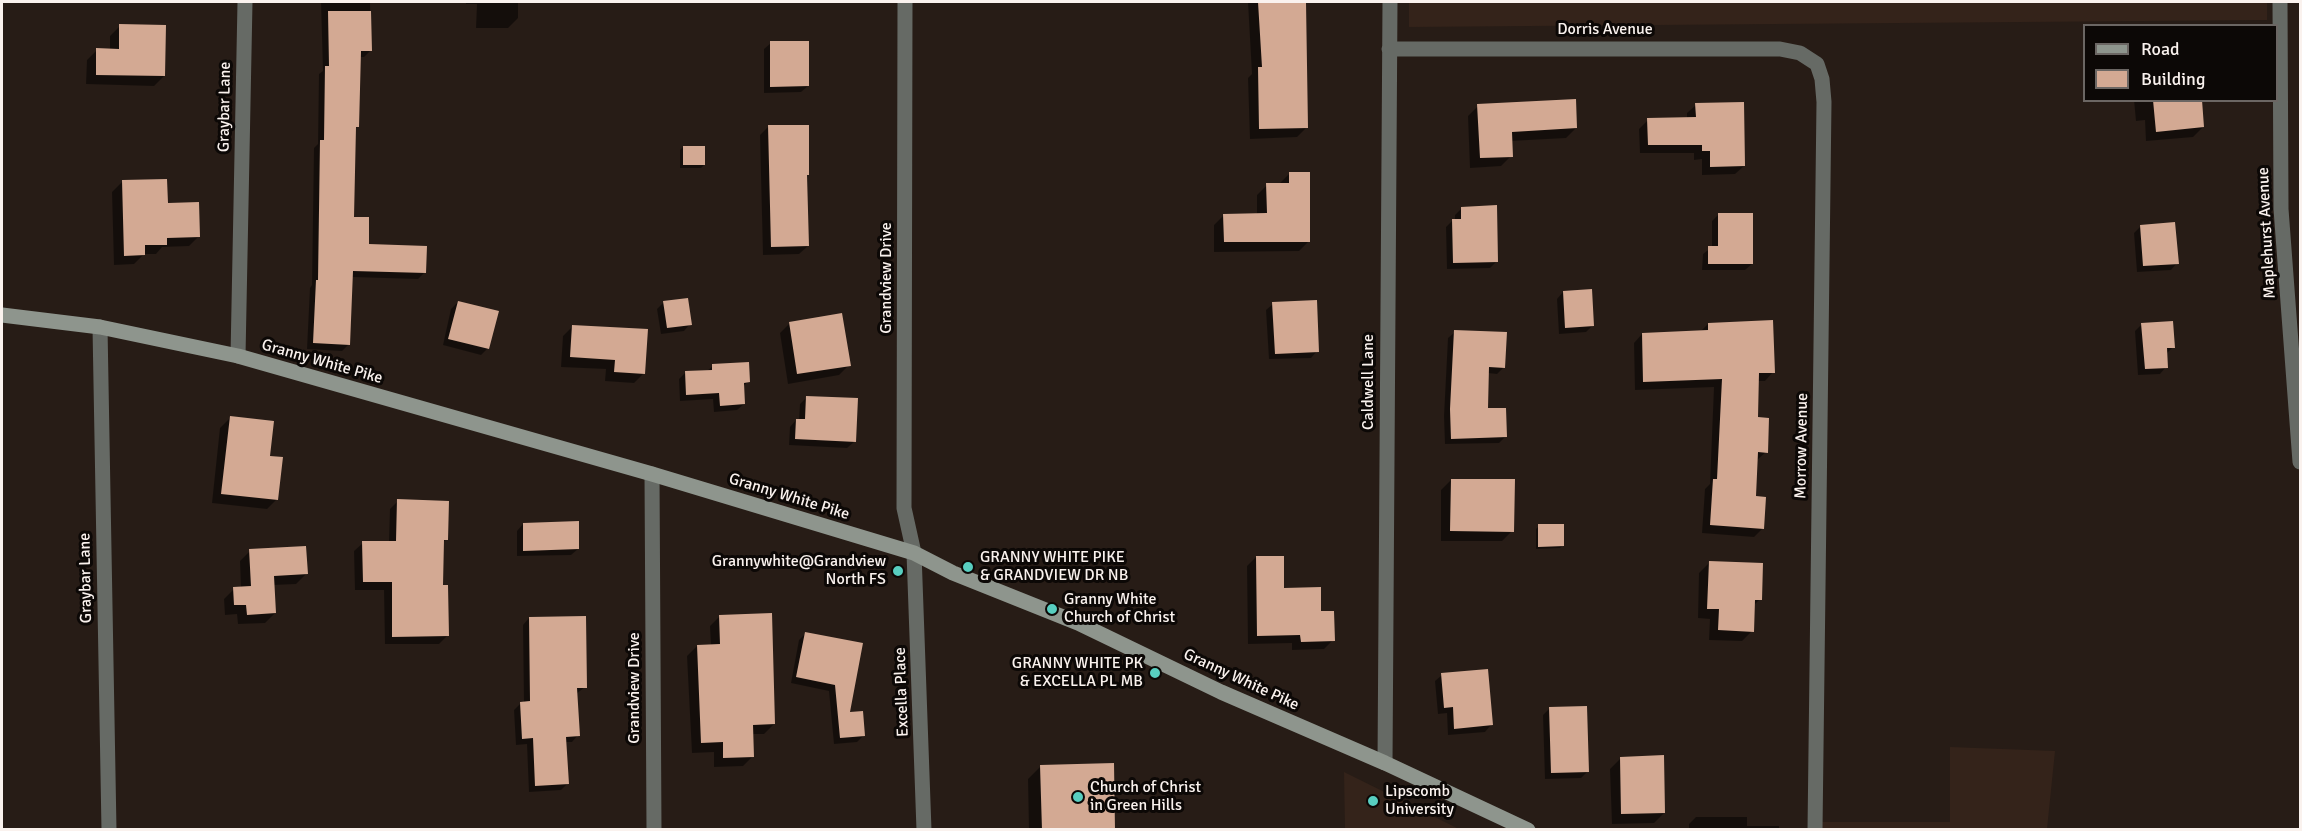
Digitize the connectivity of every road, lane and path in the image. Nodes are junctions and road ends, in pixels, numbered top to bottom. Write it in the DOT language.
graph roads {
  1 [pos="245,2"];
  2 [pos="905,2"];
  3 [pos="1390,2"];
  4 [pos="2280,2"];
  5 [pos="1389,49"];
  6 [pos="1817,64"];
  7 [pos="2,315"];
  8 [pos="100,327"];
  9 [pos="238,356"];
  10 [pos="2301,462"];
  11 [pos="652,474"];
  12 [pos="914,553"];
  13 [pos="1385,763"];
  14 [pos="108,830"];
  15 [pos="654,830"];
  16 [pos="924,830"];
  17 [pos="1528,830"];
  18 [pos="1815,830"];
  1 -- 9 [label="street, Graybar Lane"];
  2 -- 12 [label="street, Grandview Drive"];
  3 -- 5 [label="street, Caldwell Lane"];
  4 -- 10 [label="street, Maplehurst Avenue"];
  5 -- 6 [label="street, Dorris Avenue"];
  5 -- 13 [label="street, Caldwell Lane"];
  6 -- 18 [label="street, Morrow Avenue"];
  7 -- 8 [label="main road, Granny White Pike"];
  8 -- 9 [label="main road, Granny White Pike"];
  8 -- 14 [label="street, Graybar Lane"];
  9 -- 11 [label="main road, Granny White Pike"];
  11 -- 12 [label="main road, Granny White Pike"];
  11 -- 15 [label="street, Grandview Drive"];
  12 -- 13 [label="main road, Granny White Pike"];
  12 -- 16 [label="street, Excella Place"];
  13 -- 17 [label="main road, Granny White Pike"];
}
